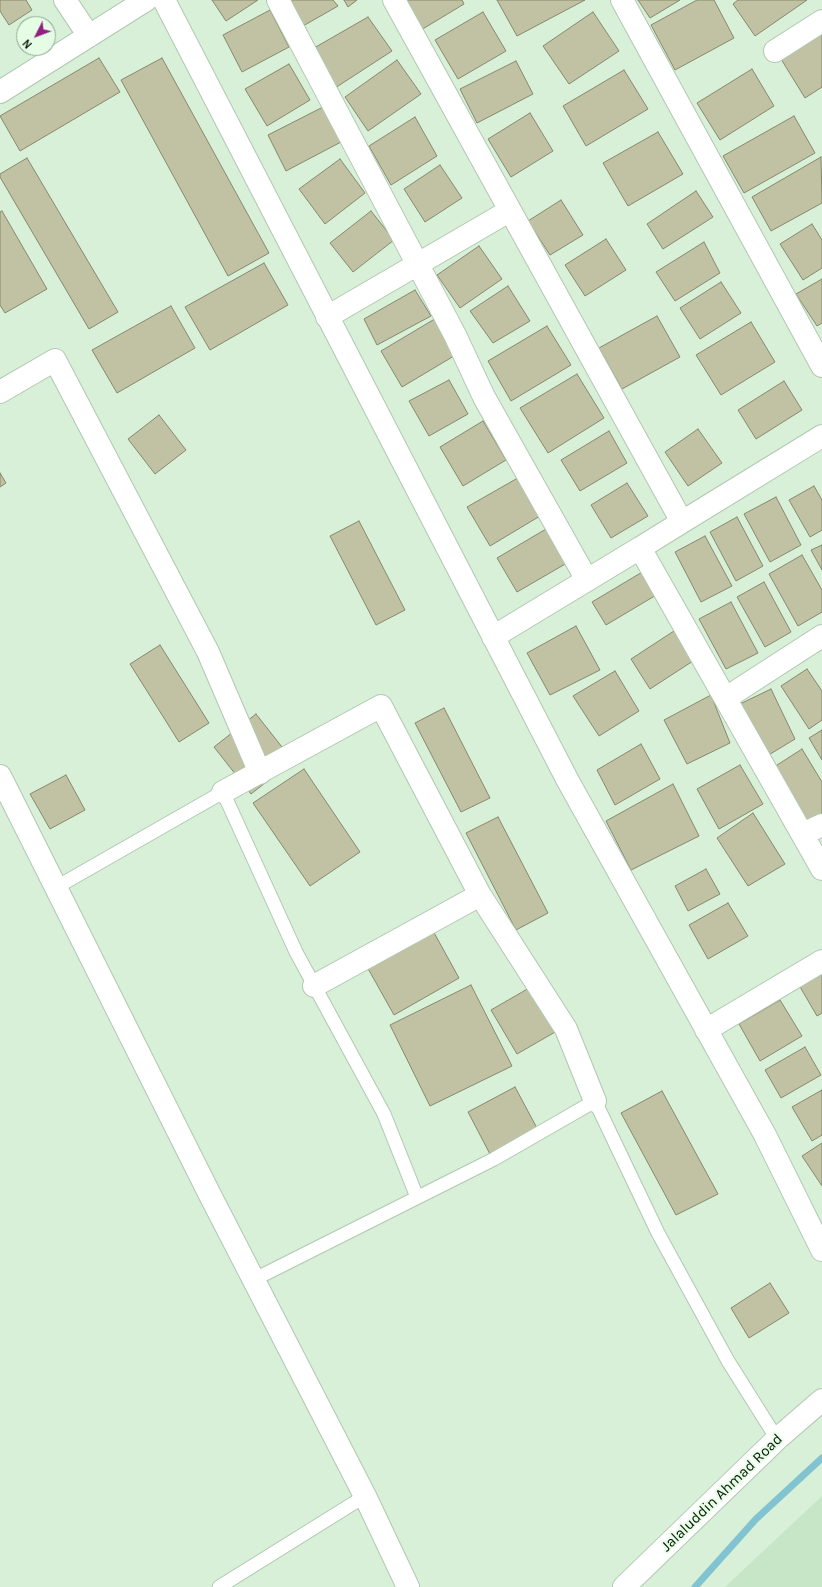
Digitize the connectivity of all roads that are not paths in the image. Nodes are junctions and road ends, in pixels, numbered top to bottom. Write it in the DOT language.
graph roads {
  1 [pos="65,0"];
  2 [pos="146,0"];
  3 [pos="164,0"];
  4 [pos="278,0"];
  5 [pos="394,0"];
  6 [pos="622,0"];
  7 [pos="822,21"];
  8 [pos="89,36"];
  9 [pos="775,51"];
  10 [pos="0,92"];
  11 [pos="509,212"];
  12 [pos="418,265"];
  13 [pos="327,317"];
  14 [pos="822,366"];
  15 [pos="0,392"];
  16 [pos="822,436"];
  17 [pos="682,522"];
  18 [pos="640,548"];
  19 [pos="586,580"];
  20 [pos="822,636"];
  21 [pos="493,637"];
  22 [pos="726,698"];
  23 [pos="260,773"];
  24 [pos="0,776"];
  25 [pos="223,792"];
  26 [pos="813,830"];
  27 [pos="822,869"];
  28 [pos="55,888"];
  29 [pos="480,895"];
  30 [pos="822,961"];
  31 [pos="314,986"];
  32 [pos="706,1030"];
  33 [pos="596,1101"];
  34 [pos="417,1197"];
  35 [pos="822,1250"];
  36 [pos="253,1280"];
  37 [pos="822,1400"];
  38 [pos="777,1439"];
  39 [pos="365,1496"];
  40 [pos="219,1587"];
  41 [pos="408,1587"];
  42 [pos="624,1587"];
  1 -- 8 [label="street"];
  2 -- 8 [label="street"];
  3 -- 13 [label="street"];
  4 -- 12 [label="street"];
  5 -- 11 [label="street"];
  6 -- 14 [label="street"];
  7 -- 9 [label="street"];
  8 -- 10 [label="street"];
  11 -- 12 [label="street"];
  11 -- 17 [label="street"];
  12 -- 13 [label="street"];
  12 -- 19 [label="street"];
  13 -- 21 [label="street"];
  15 -- 23 [label="street"];
  16 -- 17 [label="street"];
  17 -- 18 [label="street"];
  18 -- 19 [label="street"];
  18 -- 22 [label="street"];
  19 -- 21 [label="street"];
  20 -- 22 [label="street"];
  21 -- 32 [label="street"];
  22 -- 26 [label="street"];
  23 -- 25 [label="street"];
  23 -- 29 [label="street"];
  24 -- 28 [label="street"];
  25 -- 28 [label="lane"];
  25 -- 31 [label="lane"];
  26 -- 27 [label="street"];
  28 -- 36 [label="street"];
  29 -- 31 [label="street"];
  29 -- 33 [label="street"];
  30 -- 32 [label="street"];
  31 -- 34 [label="lane"];
  32 -- 35 [label="street"];
  33 -- 34 [label="lane"];
  33 -- 38 [label="lane"];
  34 -- 36 [label="lane"];
  36 -- 39 [label="street"];
  37 -- 38 [label="street, Jalaluddin Ahmad Road"];
  38 -- 42 [label="street, Jalaluddin Ahmad Road"];
  39 -- 40 [label="lane"];
  39 -- 41 [label="street"];
}
